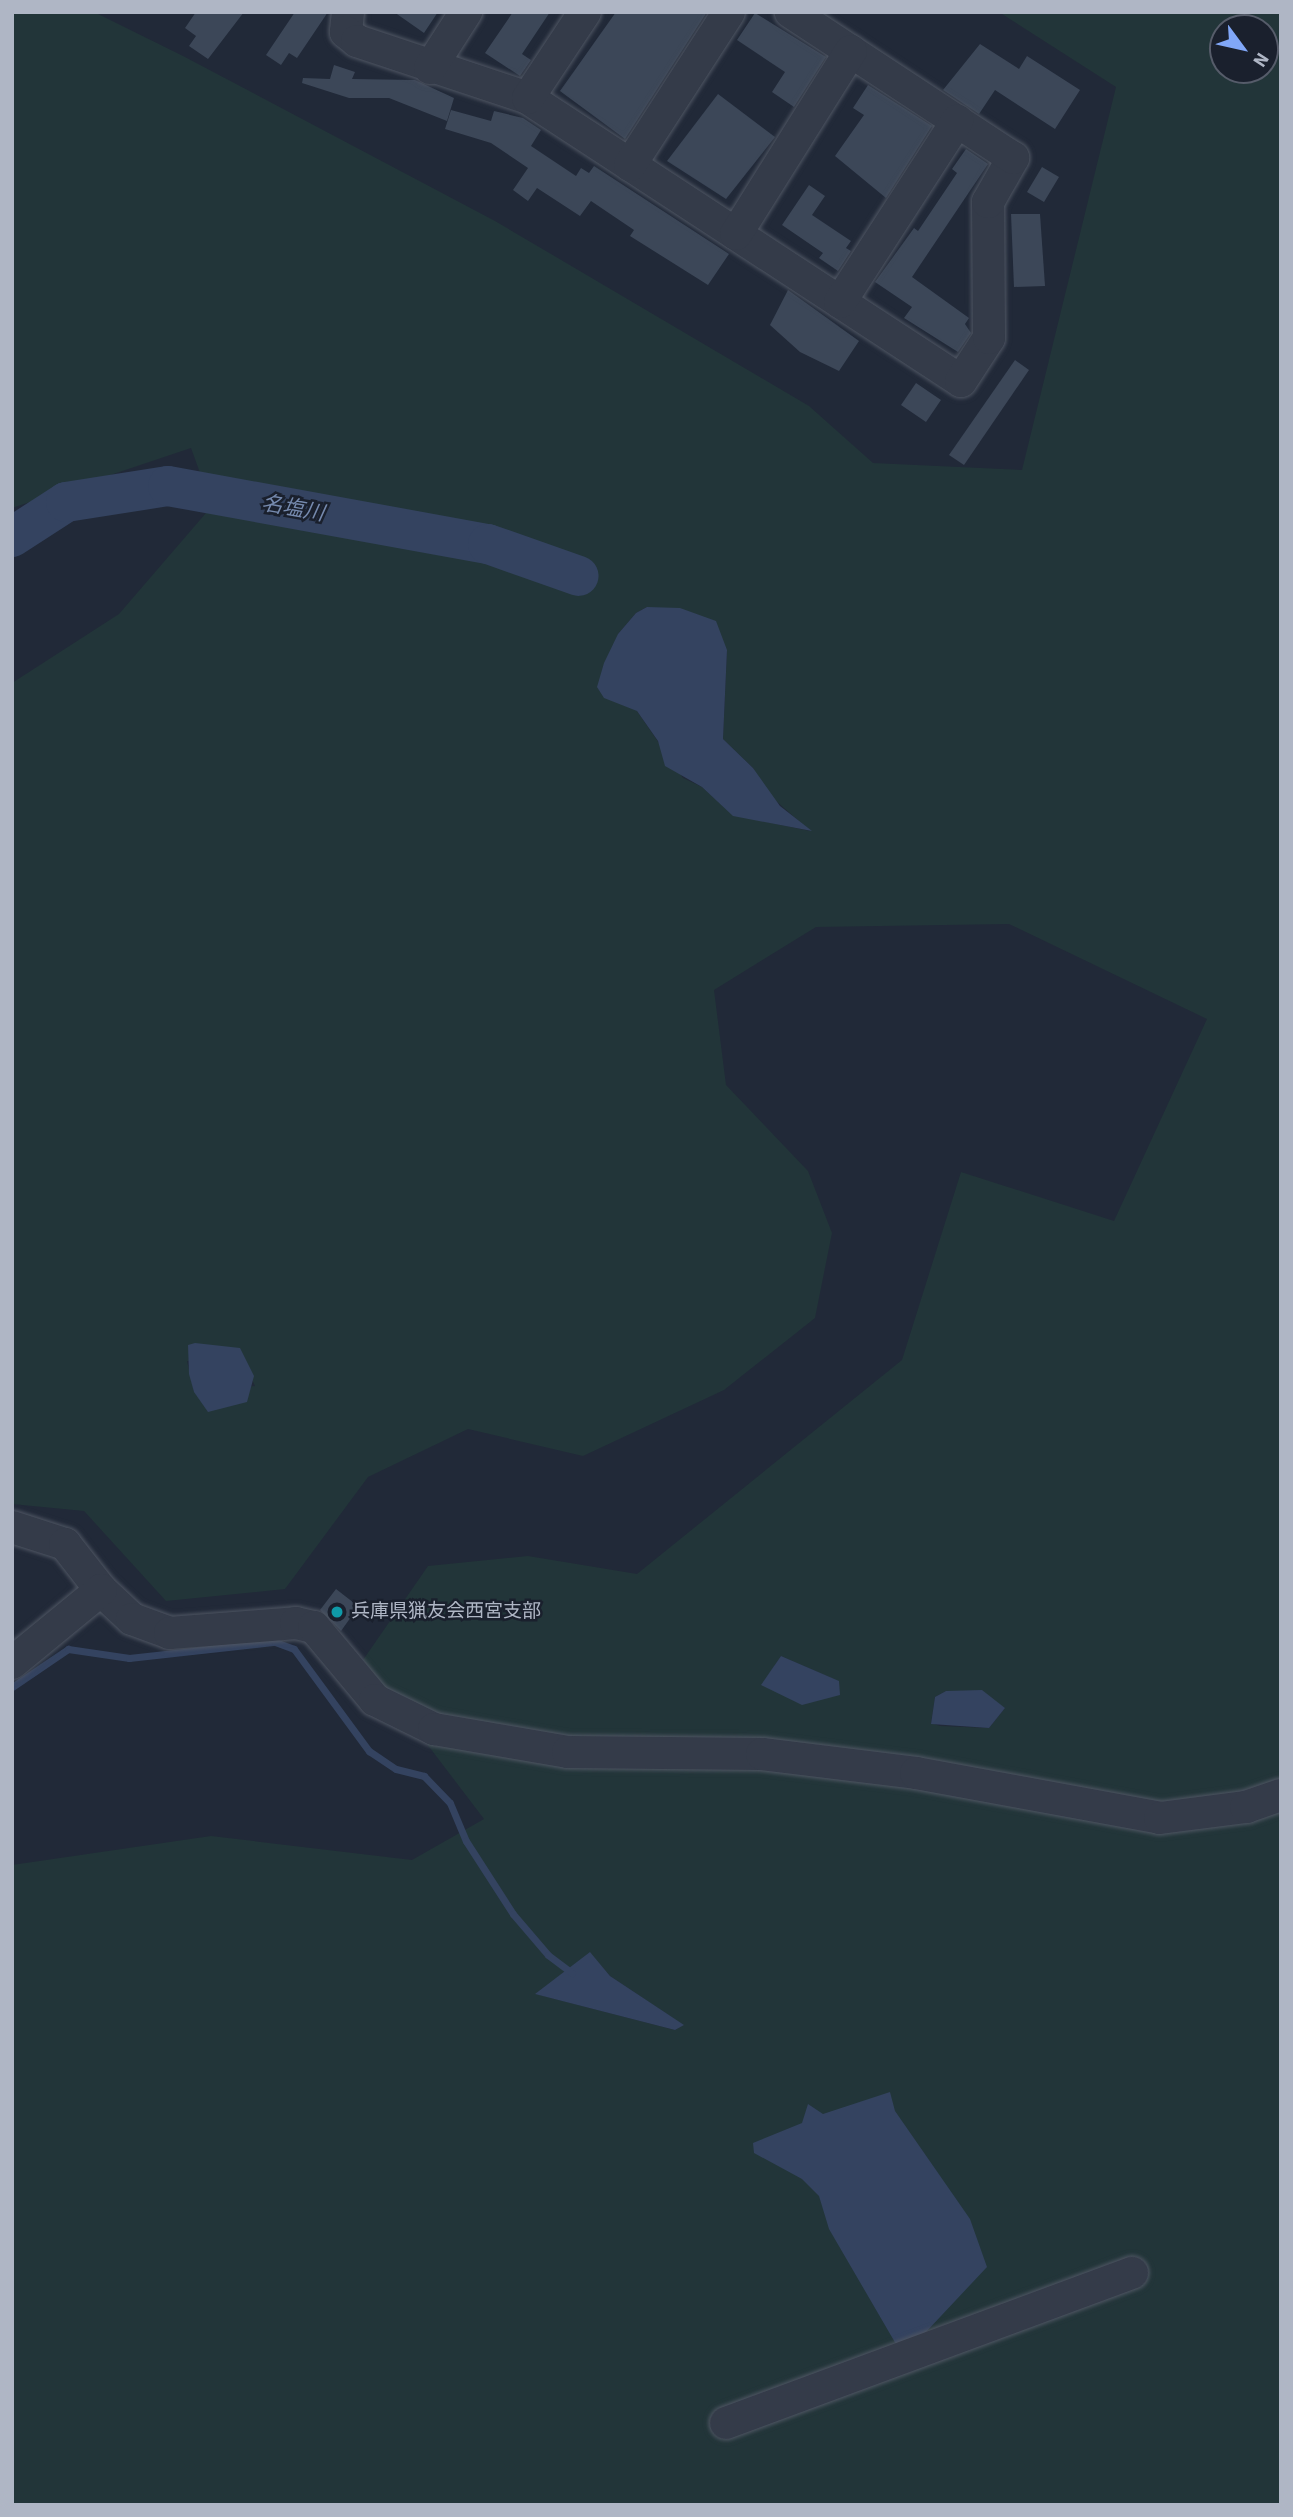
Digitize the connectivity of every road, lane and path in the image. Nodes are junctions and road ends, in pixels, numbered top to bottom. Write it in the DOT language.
graph roads {
  1 [pos="348,12"];
  2 [pos="466,12"];
  3 [pos="585,12"];
  4 [pos="729,12"];
  5 [pos="791,12"];
  6 [pos="851,51"];
  7 [pos="430,68"];
  8 [pos="527,98"];
  9 [pos="957,121"];
  10 [pos="630,165"];
  11 [pos="736,234"];
  12 [pos="840,302"];
  13 [pos="12,1527"];
  14 [pos="101,1590"];
  15 [pos="12,1663"];
  16 [pos="1281,1795"];
  17 [pos="1132,2273"];
  18 [pos="726,2423"];
  1 -- 7 [label="street"];
  2 -- 7 [label="street"];
  3 -- 8 [label="street"];
  4 -- 10 [label="street"];
  5 -- 6 [label="street"];
  6 -- 9 [label="street"];
  6 -- 11 [label="street"];
  7 -- 8 [label="street"];
  8 -- 10 [label="street"];
  9 -- 12 [label="street"];
  9 -- 12 [label="street"];
  10 -- 11 [label="street"];
  11 -- 12 [label="street"];
  13 -- 14 [label="street"];
  14 -- 15 [label="street"];
  14 -- 16 [label="street"];
  17 -- 18 [label="street"];
}
